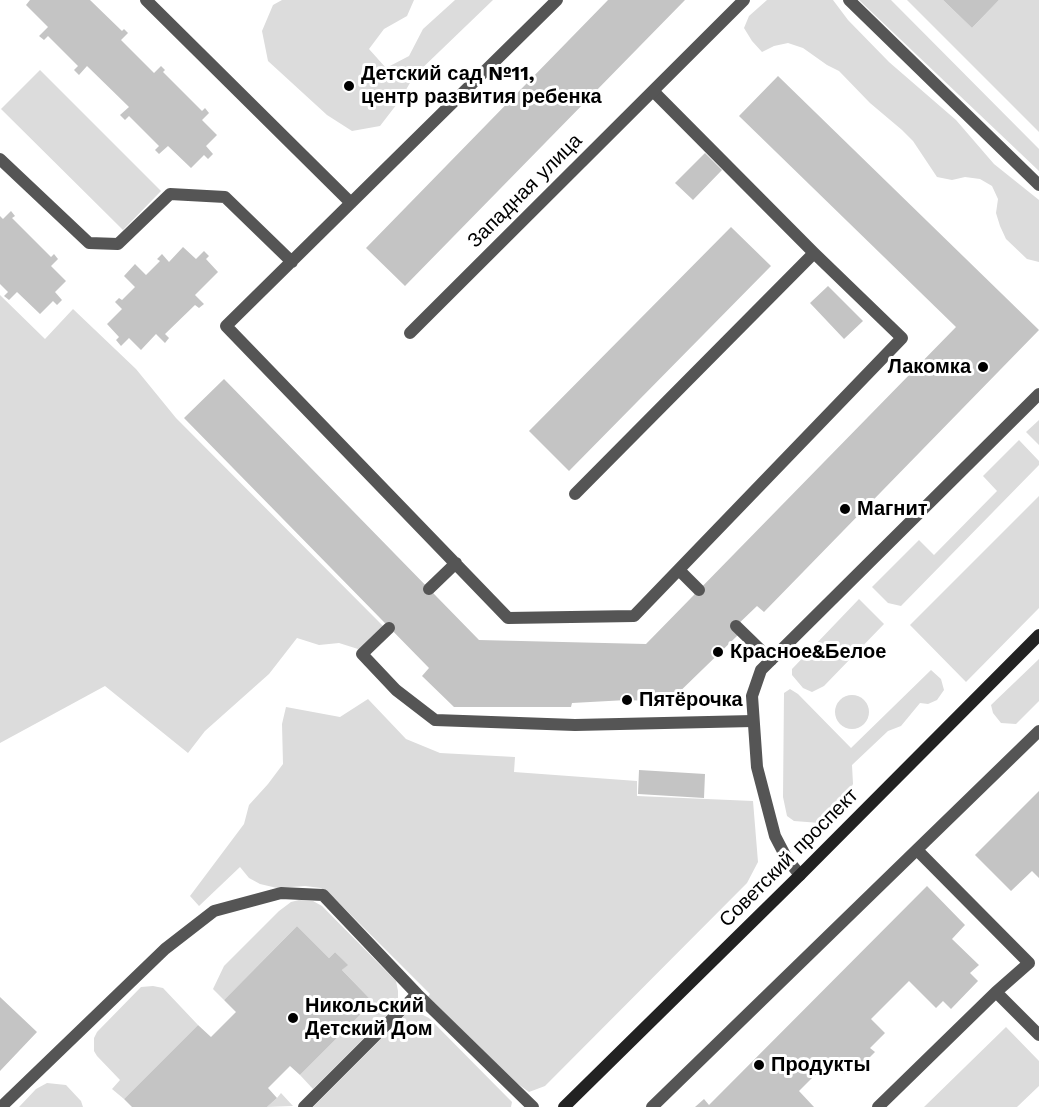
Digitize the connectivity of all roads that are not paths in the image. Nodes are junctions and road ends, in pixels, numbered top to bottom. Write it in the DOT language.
graph roads {
  1 [pos="146,0"];
  2 [pos="557,0"];
  3 [pos="744,0"];
  4 [pos="849,0"];
  5 [pos="654,92"];
  6 [pos="0,159"];
  7 [pos="1039,185"];
  8 [pos="351,203"];
  9 [pos="814,253"];
  10 [pos="291,262"];
  11 [pos="410,333"];
  12 [pos="1039,394"];
  13 [pos="575,494"];
  14 [pos="456,563"];
  15 [pos="679,570"];
  16 [pos="429,589"];
  17 [pos="699,590"];
  18 [pos="736,626"];
  19 [pos="389,628"];
  20 [pos="1039,635"];
  21 [pos="771,660"];
  22 [pos="753,721"];
  23 [pos="1039,731"];
  24 [pos="917,849"];
  25 [pos="800,875"];
  26 [pos="1034,960"];
  27 [pos="996,992"];
  28 [pos="417,994"];
  29 [pos="1039,1035"];
  30 [pos="1,1107"];
  31 [pos="304,1107"];
  32 [pos="533,1107"];
  33 [pos="564,1107"];
  34 [pos="652,1107"];
  35 [pos="878,1107"];
  1 -- 8 [label="street"];
  2 -- 8 [label="street"];
  3 -- 5 [label="street, Западная улица"];
  4 -- 7 [label="street"];
  5 -- 9 [label="street"];
  5 -- 11 [label="street, Западная улица"];
  6 -- 10 [label="street"];
  8 -- 10 [label="street"];
  9 -- 13 [label="street"];
  9 -- 15 [label="street"];
  10 -- 14 [label="street"];
  12 -- 21 [label="street"];
  14 -- 15 [label="street"];
  14 -- 16 [label="street"];
  15 -- 17 [label="street"];
  18 -- 21 [label="street"];
  19 -- 22 [label="street"];
  20 -- 25 [label="main road, Советский проспект"];
  21 -- 22 [label="street"];
  22 -- 25 [label="street"];
  23 -- 24 [label="street"];
  24 -- 26 [label="street"];
  24 -- 34 [label="street"];
  25 -- 33 [label="main road, Советский проспект"];
  26 -- 27 [label="street"];
  27 -- 29 [label="street"];
  27 -- 35 [label="street"];
  28 -- 30 [label="street"];
  28 -- 31 [label="street"];
  28 -- 32 [label="street"];
}
